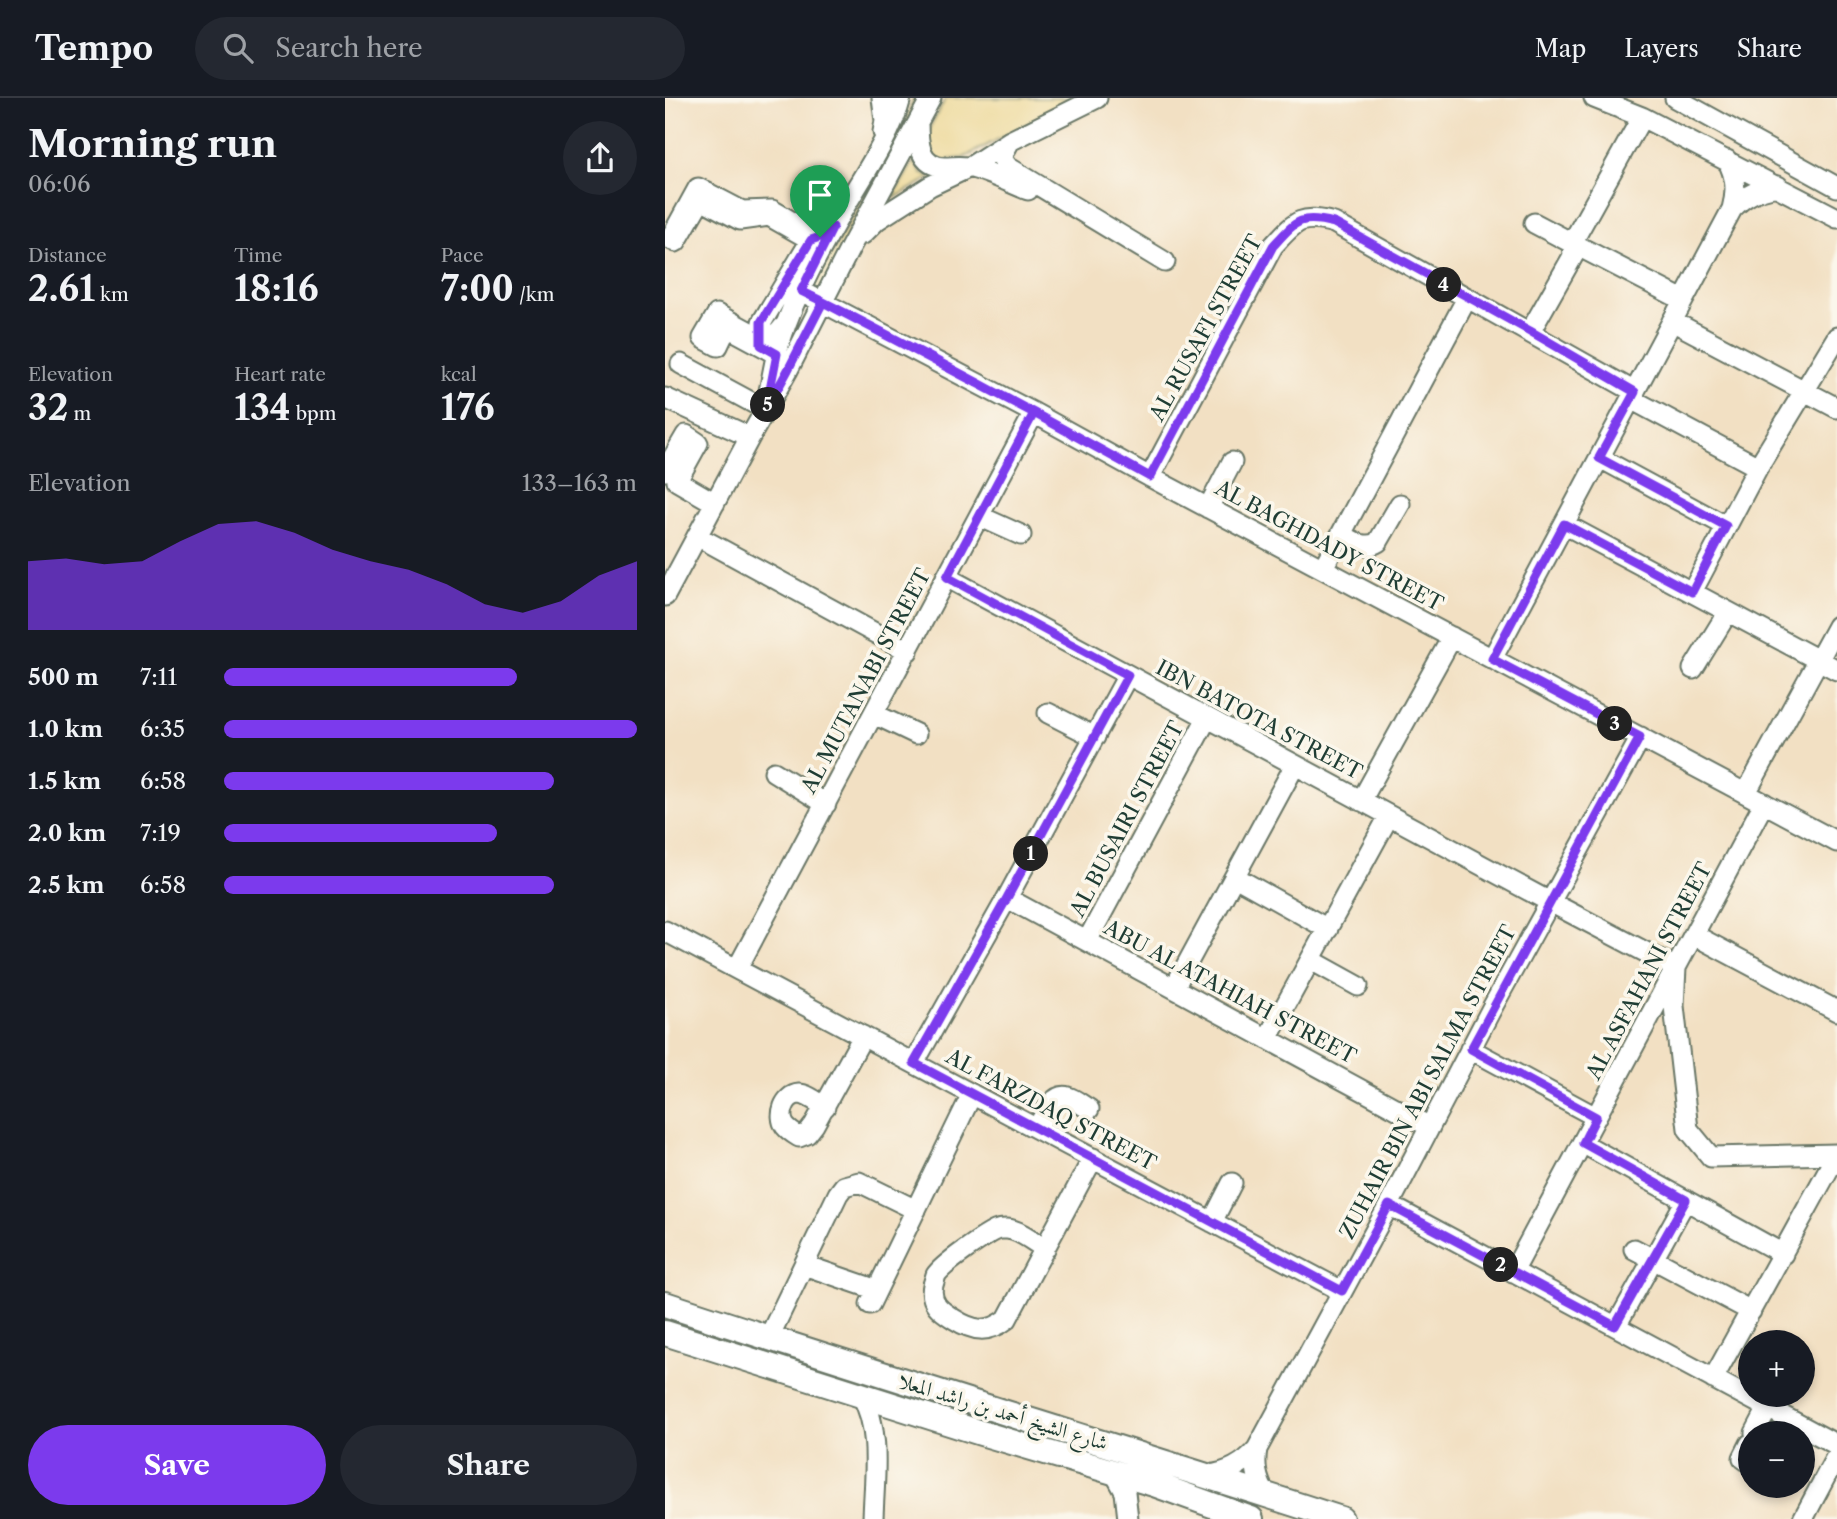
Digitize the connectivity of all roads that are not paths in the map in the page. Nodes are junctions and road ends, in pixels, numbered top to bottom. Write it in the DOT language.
graph roads {
  1 [pos="882,98"];
  2 [pos="901,98"];
  3 [pos="931,98"];
  4 [pos="1097,98"];
  5 [pos="1594,98"];
  6 [pos="1675,98"];
  7 [pos="1642,117"];
  8 [pos="918,121"];
  9 [pos="1010,141"];
  10 [pos="882,142"];
  11 [pos="1727,160"];
  12 [pos="970,167"];
  13 [pos="1779,187"];
  14 [pos="1837,187"];
  15 [pos="1732,209"];
  16 [pos="1081,212"];
  17 [pos="1837,218"];
  18 [pos="1534,223"];
  19 [pos="821,235"];
  20 [pos="1572,243"];
  21 [pos="850,248"];
  22 [pos="1165,262"];
  23 [pos="801,291"];
  24 [pos="1467,298"];
  25 [pos="1683,300"];
  26 [pos="823,302"];
  27 [pos="1672,321"];
  28 [pos="1530,331"];
  29 [pos="1837,337"];
  30 [pos="766,346"];
  31 [pos="681,364"];
  32 [pos="1803,391"];
  33 [pos="1633,395"];
  34 [pos="665,398"];
  35 [pos="1837,408"];
  36 [pos="766,410"];
  37 [pos="1034,413"];
  38 [pos="750,437"];
  39 [pos="1599,458"];
  40 [pos="1232,462"];
  41 [pos="1758,467"];
  42 [pos="665,471"];
  43 [pos="1150,477"];
  44 [pos="665,481"];
  45 [pos="1400,504"];
  46 [pos="713,506"];
  47 [pos="1208,508"];
  48 [pos="979,516"];
  49 [pos="1564,524"];
  50 [pos="1726,526"];
  51 [pos="1341,534"];
  52 [pos="1021,535"];
  53 [pos="697,536"];
  54 [pos="1322,568"];
  55 [pos="947,577"];
  56 [pos="1692,592"];
  57 [pos="665,596"];
  58 [pos="1728,612"];
  59 [pos="1837,626"];
  60 [pos="1452,637"];
  61 [pos="908,650"];
  62 [pos="1492,659"];
  63 [pos="1819,660"];
  64 [pos="1693,669"];
  65 [pos="1837,670"];
  66 [pos="1128,675"];
  67 [pos="1048,713"];
  68 [pos="874,714"];
  69 [pos="1207,718"];
  70 [pos="916,734"];
  71 [pos="1095,737"];
  72 [pos="1640,737"];
  73 [pos="1295,765"];
  74 [pos="774,772"];
  75 [pos="1746,793"];
  76 [pos="1361,801"];
  77 [pos="1764,803"];
  78 [pos="826,804"];
  79 [pos="1389,816"];
  80 [pos="1837,842"];
  81 [pos="1235,877"];
  82 [pos="1007,898"];
  83 [pos="1550,902"];
  84 [pos="1328,929"];
  85 [pos="665,931"];
  86 [pos="1694,935"];
  87 [pos="1087,941"];
  88 [pos="1311,960"];
  89 [pos="1676,968"];
  90 [pos="737,969"];
  91 [pos="1358,986"];
  92 [pos="1174,988"];
  93 [pos="1837,1012"];
  94 [pos="863,1036"];
  95 [pos="1267,1038"];
  96 [pos="1471,1049"];
  97 [pos="914,1063"];
  98 [pos="972,1094"];
  99 [pos="825,1107"];
  100 [pos="1089,1109"];
  101 [pos="1596,1117"];
  102 [pos="1430,1127"];
  103 [pos="1037,1129"];
  104 [pos="1583,1143"];
  105 [pos="1837,1154"];
  106 [pos="1093,1158"];
  107 [pos="1232,1183"];
  108 [pos="1686,1200"];
  109 [pos="1389,1205"];
  110 [pos="916,1210"];
  111 [pos="1212,1222"];
  112 [pos="1634,1248"];
  113 [pos="1045,1249"];
  114 [pos="1783,1254"];
  115 [pos="1653,1259"];
  116 [pos="804,1265"];
  117 [pos="1513,1272"];
  118 [pos="1342,1291"];
  119 [pos="665,1304"];
  120 [pos="1751,1311"];
  121 [pos="1615,1326"];
  122 [pos="665,1333"];
  123 [pos="769,1337"];
  124 [pos="1713,1378"];
  125 [pos="861,1394"];
  126 [pos="894,1405"];
  127 [pos="1768,1408"];
  128 [pos="1761,1421"];
  129 [pos="874,1439"];
  130 [pos="1837,1445"];
  131 [pos="1257,1449"];
  132 [pos="1837,1455"];
  133 [pos="1114,1472"];
  134 [pos="1208,1475"];
  135 [pos="1154,1484"];
  136 [pos="1265,1494"];
  137 [pos="1216,1511"];
  138 [pos="1128,1513"];
  139 [pos="873,1519"];
  140 [pos="1251,1519"];
  141 [pos="1341,1519"];
  142 [pos="1803,1519"];
  1 -- 10 [label="street"];
  2 -- 10 [label="street"];
  3 -- 8 [label="street"];
  4 -- 9 [label="street"];
  5 -- 7 [label="street"];
  6 -- 14 [label="street"];
  7 -- 11 [label="street"];
  7 -- 20 [label="street"];
  8 -- 12 [label="street"];
  8 -- 21 [label="street"];
  9 -- 12 [label="street"];
  9 -- 16 [label="street"];
  10 -- 19 [label="street"];
  11 -- 13 [label="street"];
  11 -- 15 [label="street"];
  12 -- 16 [label="street"];
  12 -- 21 [label="street"];
  13 -- 15 [label="street"];
  13 -- 17 [label="street"];
  15 -- 25 [label="street"];
  16 -- 22 [label="street"];
  18 -- 20 [label="street"];
  19 -- 19 [label="street"];
  19 -- 23 [label="street"];
  19 -- 30 [label="street"];
  20 -- 25 [label="street"];
  20 -- 28 [label="street"];
  21 -- 26 [label="street"];
  23 -- 26 [label="street, AL BAGHDADY STREET"];
  23 -- 30 [label="street"];
  24 -- 28 [label="street"];
  24 -- 43 [label="street, AL RUSAFI STREET"];
  24 -- 51 [label="street"];
  25 -- 27 [label="street"];
  26 -- 36 [label="street"];
  26 -- 37 [label="street, AL BAGHDADY STREET"];
  27 -- 32 [label="street"];
  27 -- 33 [label="street"];
  28 -- 33 [label="street"];
  29 -- 32 [label="street"];
  30 -- 36 [label="street"];
  31 -- 36 [label="street"];
  32 -- 35 [label="street"];
  32 -- 41 [label="street"];
  33 -- 39 [label="street"];
  33 -- 41 [label="street"];
  34 -- 38 [label="street"];
  36 -- 38 [label="street"];
  37 -- 43 [label="street, AL BAGHDADY STREET"];
  37 -- 48 [label="street, AL MUTANABI STREET"];
  38 -- 46 [label="street"];
  39 -- 49 [label="street"];
  39 -- 50 [label="street"];
  40 -- 47 [label="street"];
  41 -- 50 [label="street"];
  42 -- 46 [label="street"];
  43 -- 47 [label="street, AL BAGHDADY STREET"];
  44 -- 46 [label="street"];
  45 -- 51 [label="street"];
  46 -- 53 [label="street"];
  47 -- 54 [label="street, AL BAGHDADY STREET"];
  48 -- 52 [label="street"];
  48 -- 55 [label="street, AL MUTANABI STREET"];
  49 -- 56 [label="street"];
  49 -- 62 [label="street"];
  50 -- 56 [label="street"];
  51 -- 54 [label="street"];
  53 -- 57 [label="street"];
  53 -- 61 [label="street"];
  54 -- 60 [label="street, AL BAGHDADY STREET"];
  55 -- 61 [label="street, AL MUTANABI STREET"];
  55 -- 66 [label="street, IBN BATOTA STREET"];
  56 -- 58 [label="street"];
  58 -- 63 [label="street"];
  58 -- 64 [label="street"];
  59 -- 63 [label="street"];
  60 -- 62 [label="street, AL BAGHDADY STREET"];
  60 -- 76 [label="street"];
  61 -- 68 [label="street, AL MUTANABI STREET"];
  62 -- 72 [label="street, AL BAGHDADY STREET"];
  63 -- 65 [label="street"];
  63 -- 75 [label="street"];
  66 -- 69 [label="street, IBN BATOTA STREET"];
  66 -- 71 [label="street"];
  67 -- 71 [label="street"];
  68 -- 70 [label="street"];
  68 -- 78 [label="street, AL MUTANABI STREET"];
  69 -- 73 [label="street, IBN BATOTA STREET"];
  69 -- 87 [label="street, AL BUSAIRI STREET"];
  71 -- 82 [label="street"];
  72 -- 75 [label="street, AL BAGHDADY STREET"];
  72 -- 83 [label="street, ZUHAIR BIN ABI SALMA STREET"];
  73 -- 76 [label="street, IBN BATOTA STREET"];
  73 -- 81 [label="street"];
  74 -- 78 [label="street"];
  75 -- 77 [label="street, AL BAGHDADY STREET"];
  76 -- 79 [label="street, IBN BATOTA STREET"];
  77 -- 80 [label="street, AL BAGHDADY STREET"];
  77 -- 86 [label="street, AL ASFAHANI STREET"];
  78 -- 90 [label="street, AL MUTANABI STREET"];
  79 -- 83 [label="street, IBN BATOTA STREET"];
  79 -- 84 [label="street"];
  81 -- 84 [label="street"];
  81 -- 92 [label="street"];
  82 -- 87 [label="street, ABU AL ATAHIAH STREET"];
  82 -- 97 [label="street"];
  83 -- 89 [label="street, IBN BATOTA STREET"];
  83 -- 96 [label="street, ZUHAIR BIN ABI SALMA STREET"];
  84 -- 88 [label="street"];
  85 -- 90 [label="street, AL FARZDAQ STREET"];
  86 -- 89 [label="street, AL ASFAHANI STREET"];
  86 -- 93 [label="street"];
  87 -- 92 [label="street, ABU AL ATAHIAH STREET"];
  88 -- 91 [label="street"];
  88 -- 95 [label="street"];
  89 -- 101 [label="street, AL ASFAHANI STREET"];
  89 -- 105 [label="street"];
  90 -- 94 [label="street, AL FARZDAQ STREET"];
  92 -- 95 [label="street, ABU AL ATAHIAH STREET"];
  94 -- 97 [label="street, AL FARZDAQ STREET"];
  94 -- 99 [label="street"];
  95 -- 102 [label="street, ABU AL ATAHIAH STREET"];
  96 -- 101 [label="street"];
  96 -- 102 [label="street, ZUHAIR BIN ABI SALMA STREET"];
  97 -- 98 [label="street, AL FARZDAQ STREET"];
  98 -- 103 [label="street, AL FARZDAQ STREET"];
  98 -- 110 [label="street"];
  100 -- 103 [label="street"];
  101 -- 104 [label="street, AL ASFAHANI STREET"];
  102 -- 109 [label="street, ZUHAIR BIN ABI SALMA STREET"];
  103 -- 106 [label="street, AL FARZDAQ STREET"];
  104 -- 108 [label="street"];
  104 -- 117 [label="street, AL ASFAHANI STREET"];
  105 -- 114 [label="street"];
  106 -- 111 [label="street, AL FARZDAQ STREET"];
  106 -- 113 [label="street"];
  107 -- 111 [label="street"];
  108 -- 114 [label="street"];
  108 -- 115 [label="street"];
  109 -- 117 [label="street"];
  109 -- 118 [label="street, ZUHAIR BIN ABI SALMA STREET"];
  110 -- 116 [label="street"];
  110 -- 116 [label="street"];
  111 -- 118 [label="street, AL FARZDAQ STREET"];
  112 -- 115 [label="street"];
  113 -- 113 [label="street"];
  114 -- 120 [label="street"];
  115 -- 120 [label="street"];
  115 -- 121 [label="street"];
  116 -- 123 [label="street"];
  117 -- 121 [label="street"];
  118 -- 131 [label="street, ZUHAIR BIN ABI SALMA STREET"];
  119 -- 123 [label="main road, شارع الشيخ أحمد بن راشد المعلا"];
  120 -- 124 [label="street"];
  121 -- 124 [label="street"];
  122 -- 125 [label="main road, شارع الشيخ أحمد بن راشد المعلا"];
  123 -- 134 [label="main road, شارع الشيخ أحمد بن راشد المعلا"];
  124 -- 127 [label="street"];
  125 -- 126 [label="main road, شارع الشيخ أحمد بن راشد المعلا"];
  125 -- 129 [label="street"];
  126 -- 129 [label="street"];
  126 -- 133 [label="main road, شارع الشيخ أحمد بن راشد المعلا"];
  127 -- 128 [label="street"];
  127 -- 130 [label="street"];
  129 -- 139 [label="street"];
  131 -- 134 [label="street, ZUHAIR BIN ABI SALMA STREET"];
  131 -- 136 [label="street"];
  132 -- 142 [label="street"];
  133 -- 135 [label="main road, شارع الشيخ أحمد بن راشد المعلا"];
  133 -- 138 [label="street"];
  134 -- 136 [label="main road, شارع الشيخ أحمد بن راشد المعلا"];
  135 -- 137 [label="main road, شارع الشيخ أحمد بن راشد المعلا"];
  135 -- 138 [label="street"];
  136 -- 141 [label="main road, شارع الشيخ أحمد بن راشد المعلا"];
  137 -- 140 [label="main road, شارع الشيخ أحمد بن راشد المعلا"];
}
